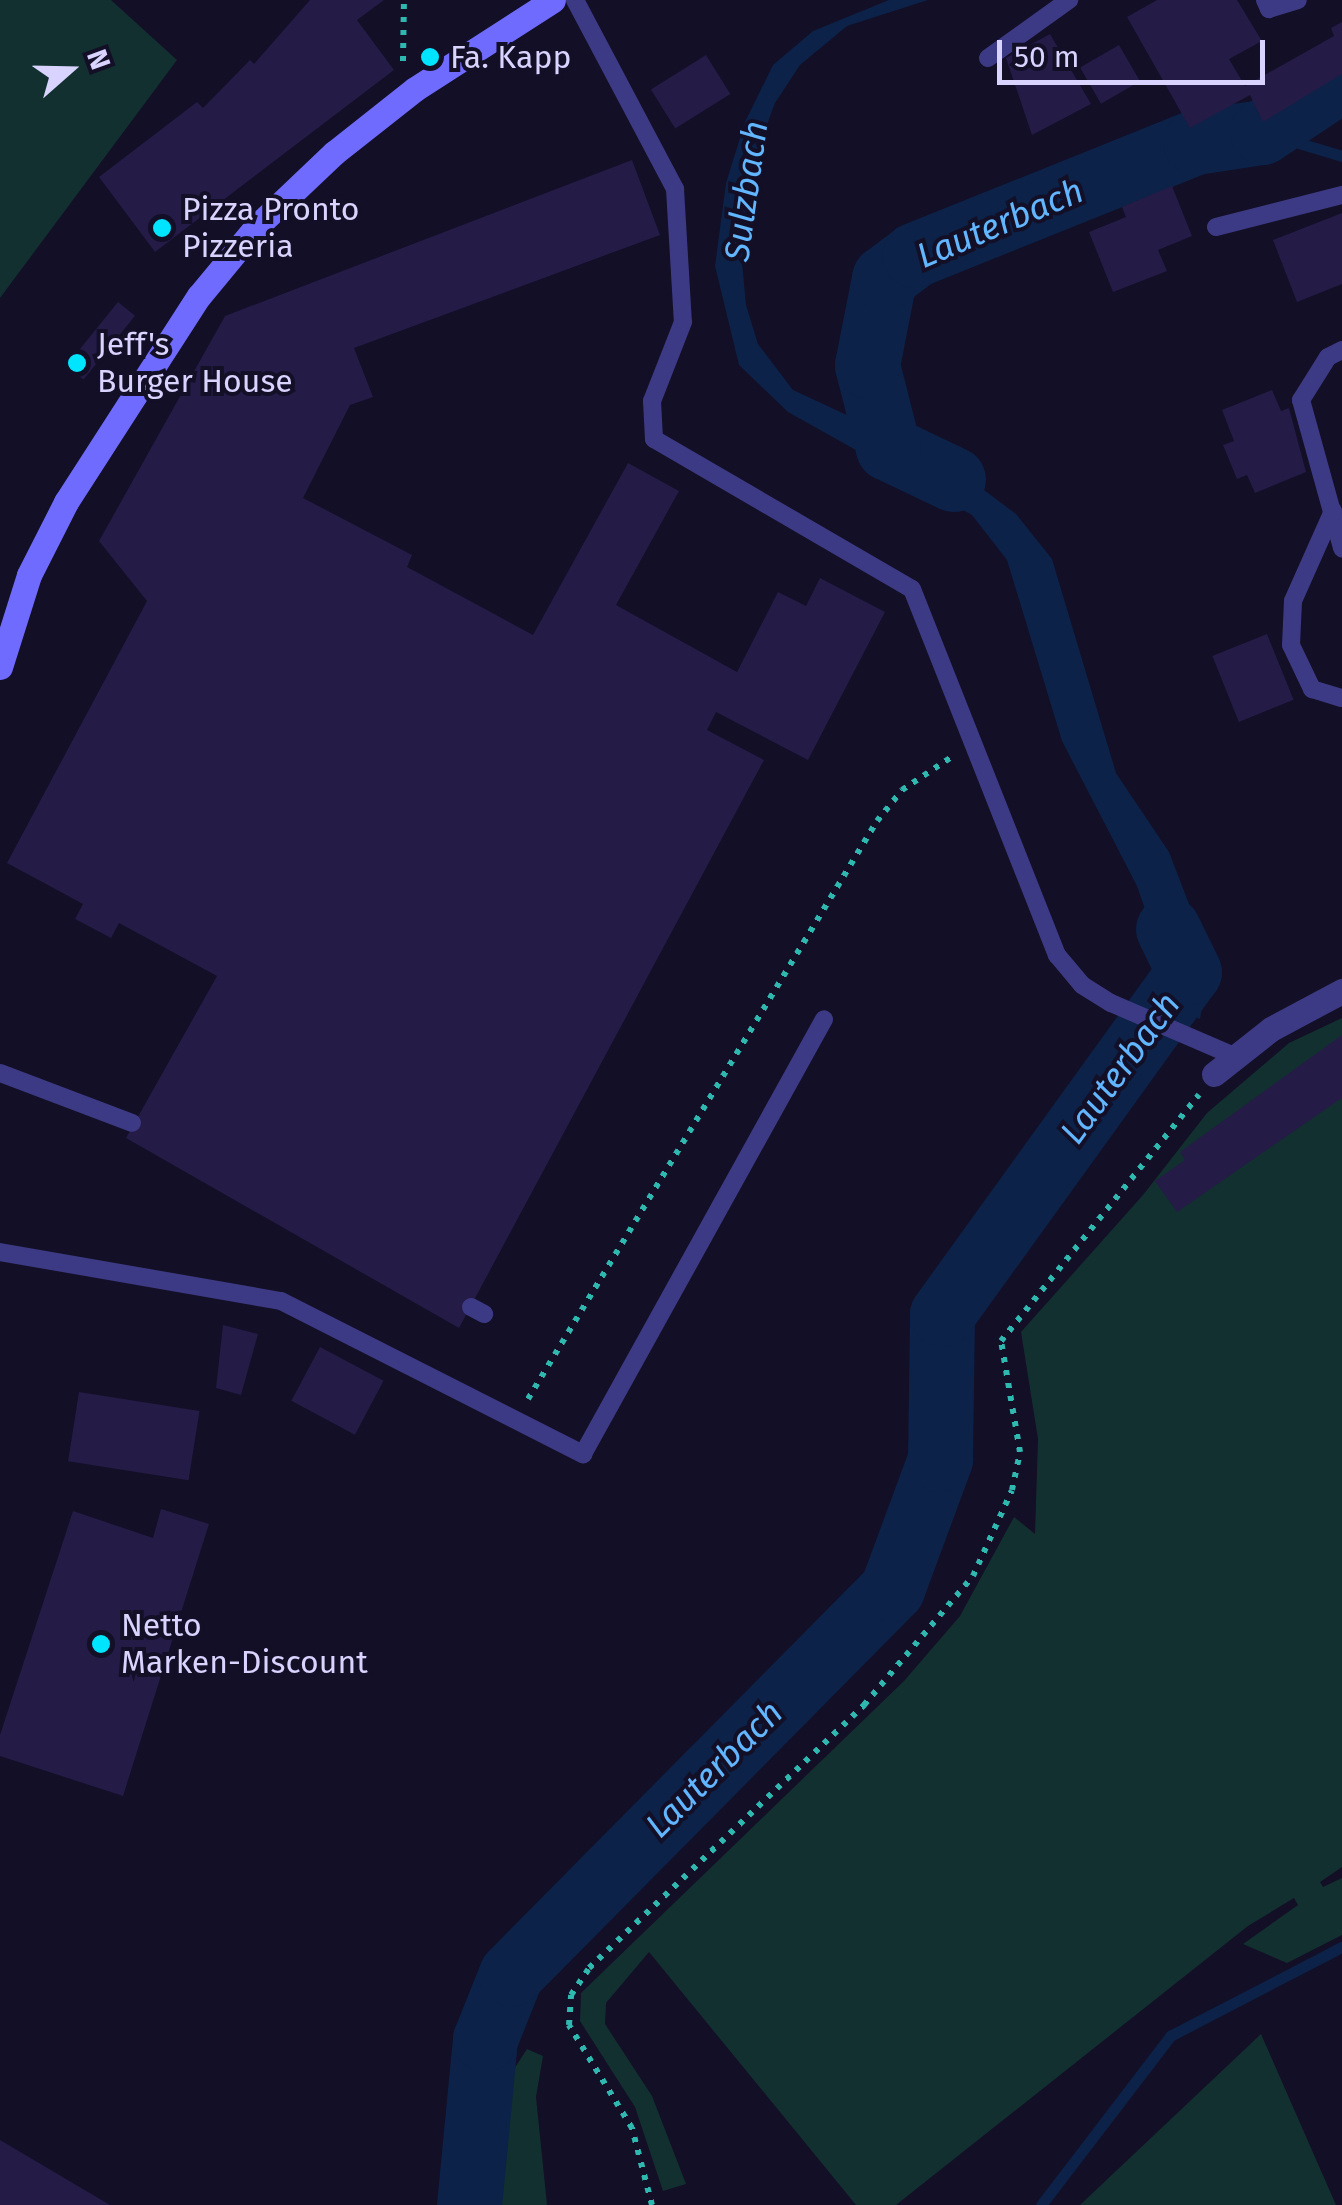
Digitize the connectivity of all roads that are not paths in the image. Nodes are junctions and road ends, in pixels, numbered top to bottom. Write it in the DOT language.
graph roads {
  1 [pos="553,0"];
  2 [pos="574,0"];
  3 [pos="1069,0"];
  4 [pos="1265,0"];
  5 [pos="1298,0"];
  6 [pos="988,58"];
  7 [pos="1342,194"];
  8 [pos="1216,227"];
  9 [pos="1342,350"];
  10 [pos="1332,511"];
  11 [pos="1342,548"];
  12 [pos="0,667"];
  13 [pos="1342,698"];
  14 [pos="1342,991"];
  15 [pos="824,1019"];
  16 [pos="1234,1056"];
  17 [pos="0,1073"];
  18 [pos="1214,1074"];
  19 [pos="132,1123"];
  20 [pos="0,1252"];
  1 -- 12 [label="street"];
  2 -- 16 [label="lane"];
  3 -- 6 [label="lane"];
  4 -- 5 [label="lane"];
  7 -- 8 [label="lane"];
  9 -- 10 [label="lane"];
  10 -- 11 [label="lane"];
  10 -- 13 [label="lane"];
  14 -- 16 [label="street"];
  15 -- 20 [label="lane"];
  16 -- 18 [label="street"];
  17 -- 19 [label="lane"];
}
